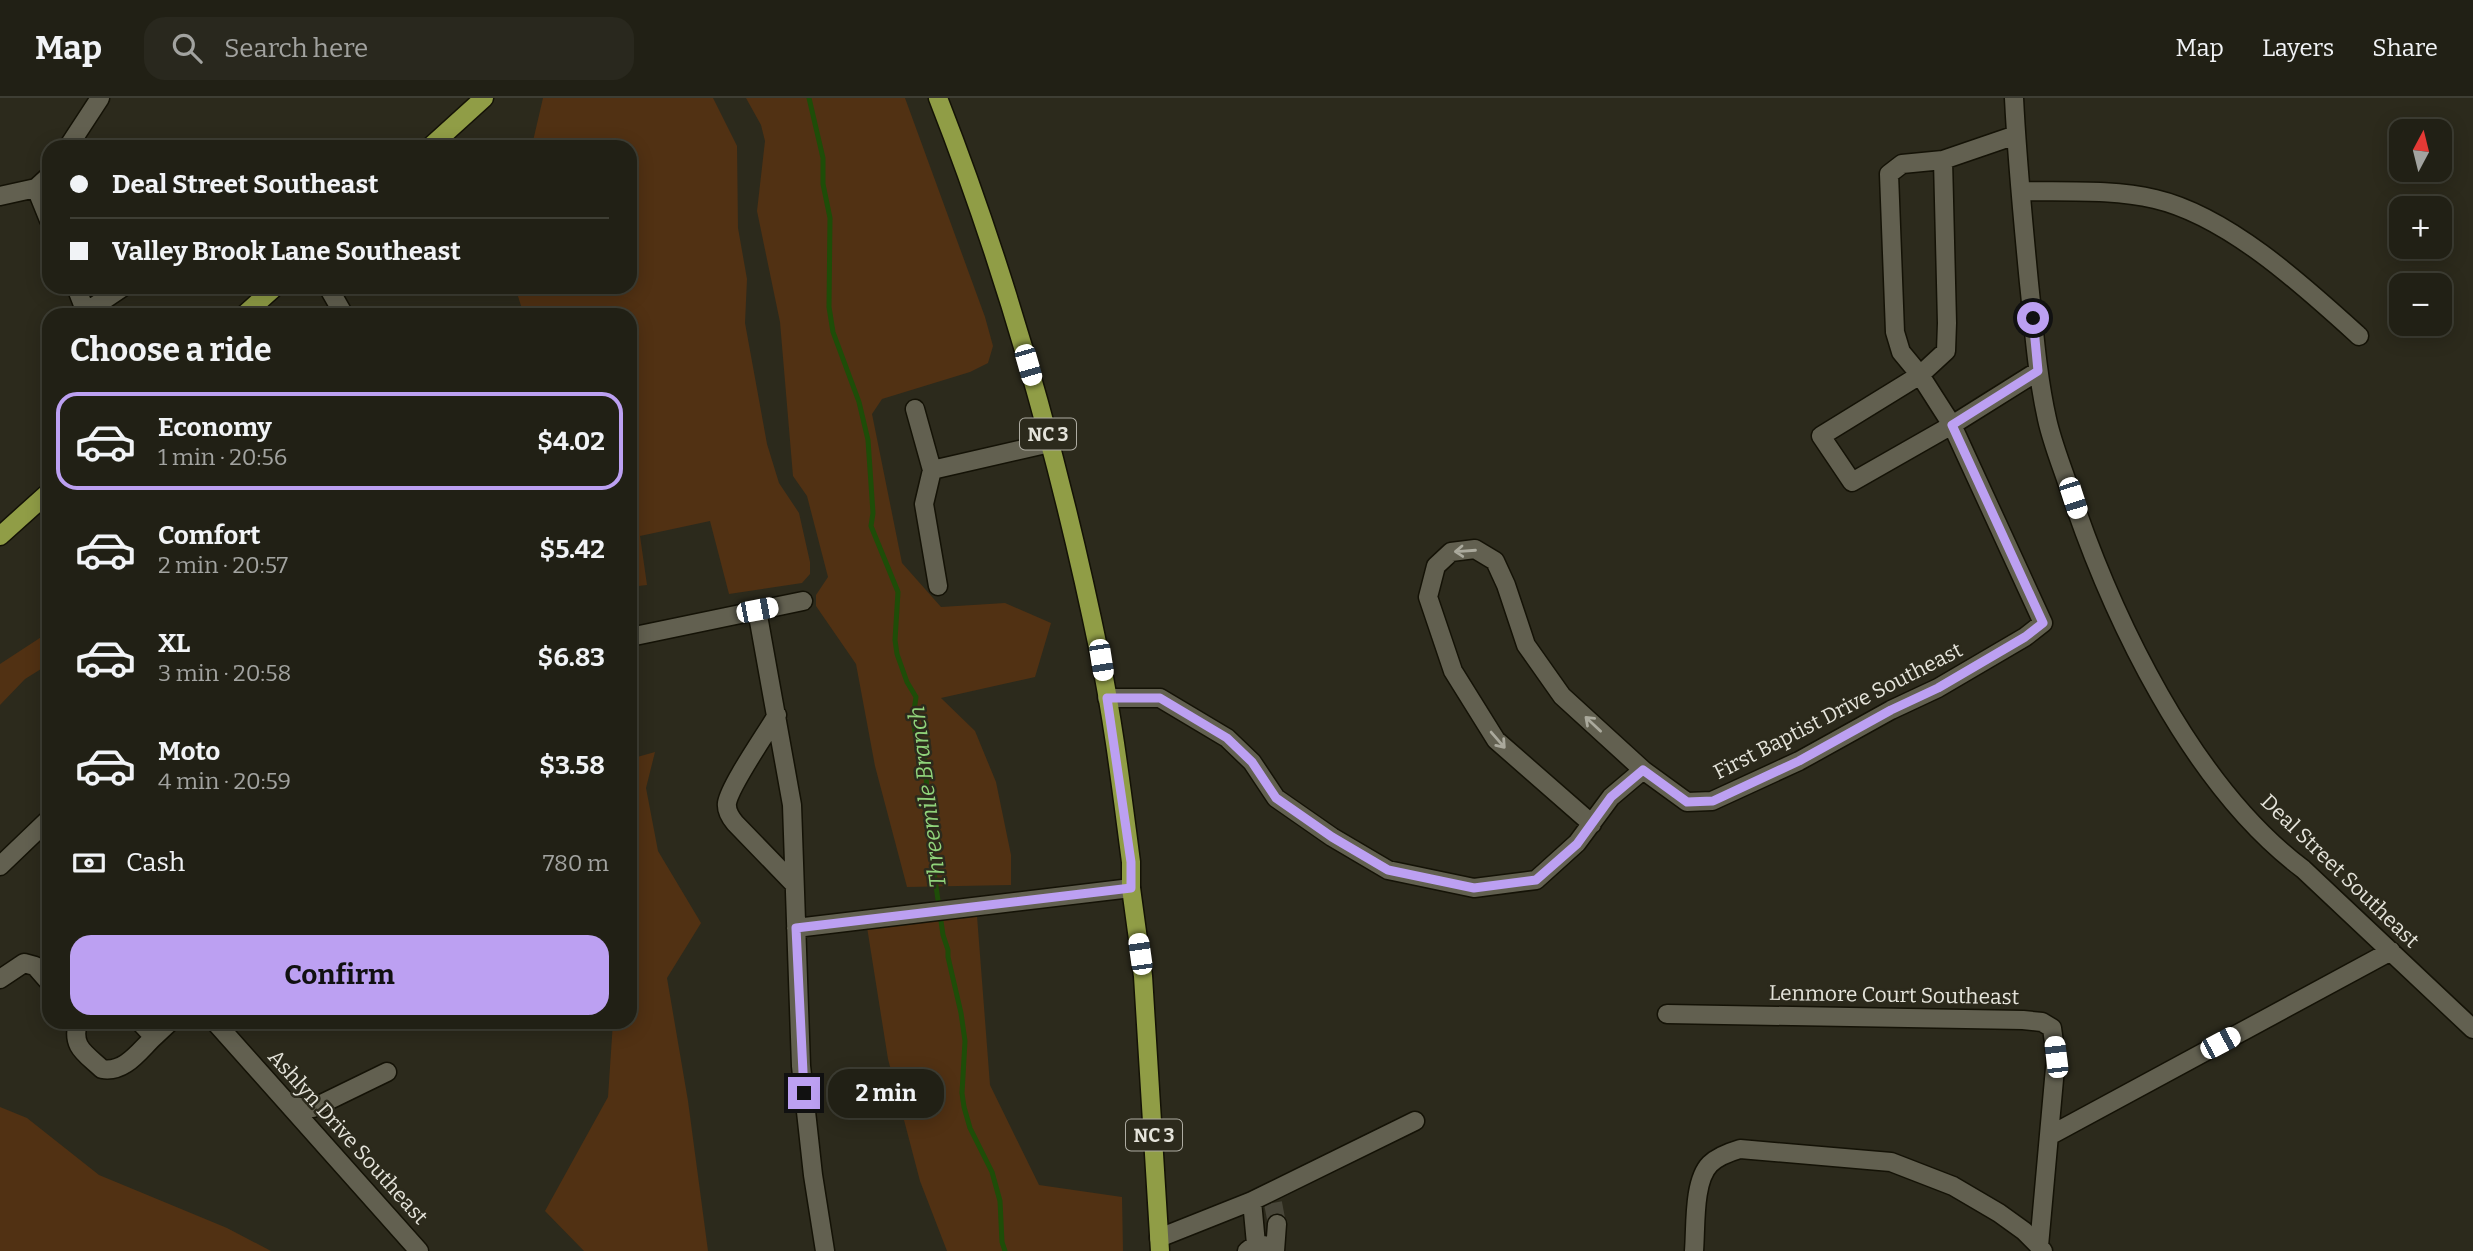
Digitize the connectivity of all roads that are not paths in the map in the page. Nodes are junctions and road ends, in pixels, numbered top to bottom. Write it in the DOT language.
graph roads {
  1 [pos="100,98"];
  2 [pos="484,98"];
  3 [pos="2014,98"];
  4 [pos="941,99"];
  5 [pos="2016,135"];
  6 [pos="73,140"];
  7 [pos="438,140"];
  8 [pos="1943,160"];
  9 [pos="42,182"];
  10 [pos="2021,191"];
  11 [pos="0,196"];
  12 [pos="114,294"];
  13 [pos="267,294"];
  14 [pos="95,308"];
  15 [pos="252,308"];
  16 [pos="2359,336"];
  17 [pos="2038,371"];
  18 [pos="1920,375"];
  19 [pos="915,410"];
  20 [pos="1952,425"];
  21 [pos="1050,443"];
  22 [pos="932,470"];
  23 [pos="42,498"];
  24 [pos="0,536"];
  25 [pos="938,586"];
  26 [pos="803,601"];
  27 [pos="757,610"];
  28 [pos="637,636"];
  29 [pos="1107,698"];
  30 [pos="777,715"];
  31 [pos="1643,770"];
  32 [pos="1592,824"];
  33 [pos="42,831"];
  34 [pos="0,866"];
  35 [pos="794,884"];
  36 [pos="1131,888"];
  37 [pos="796,928"];
  38 [pos="2391,951"];
  39 [pos="42,975"];
  40 [pos="0,979"];
  41 [pos="1667,1014"];
  42 [pos="2469,1017"];
  43 [pos="76,1029"];
  44 [pos="147,1029"];
  45 [pos="163,1029"];
  46 [pos="221,1029"];
  47 [pos="154,1037"];
  48 [pos="387,1072"];
  49 [pos="290,1106"];
  50 [pos="1415,1121"];
  51 [pos="2049,1136"];
  52 [pos="1252,1201"];
  53 [pos="1277,1224"];
  54 [pos="1160,1245"];
  55 [pos="1252,1248"];
  56 [pos="2041,1249"];
  57 [pos="419,1251"];
  58 [pos="825,1251"];
  59 [pos="1275,1251"];
  60 [pos="1694,1251"];
  1 -- 6 [label="street"];
  2 -- 7 [label="main road"];
  3 -- 5 [label="street, Deal Street Southeast"];
  4 -- 21 [label="main road, NC 3"];
  5 -- 8 [label="street"];
  5 -- 10 [label="street, Deal Street Southeast"];
  8 -- 18 [label="street"];
  8 -- 18 [label="street"];
  9 -- 11 [label="street"];
  10 -- 16 [label="street"];
  10 -- 17 [label="street, Deal Street Southeast"];
  12 -- 14 [label="street"];
  13 -- 15 [label="main road"];
  17 -- 20 [label="street"];
  17 -- 38 [label="street, Deal Street Southeast"];
  18 -- 20 [label="street"];
  18 -- 20 [label="street"];
  19 -- 22 [label="street"];
  20 -- 31 [label="street, First Baptist Drive Southeast"];
  21 -- 22 [label="street"];
  21 -- 29 [label="main road, NC 3"];
  22 -- 25 [label="street"];
  23 -- 24 [label="main road"];
  26 -- 27 [label="street"];
  27 -- 28 [label="street"];
  27 -- 30 [label="street"];
  29 -- 32 [label="street"];
  29 -- 36 [label="main road, NC 3"];
  30 -- 35 [label="street"];
  30 -- 35 [label="street"];
  31 -- 32 [label="street"];
  31 -- 32 [label="street, one-way"];
  33 -- 34 [label="street"];
  35 -- 37 [label="street"];
  36 -- 37 [label="street"];
  36 -- 54 [label="main road, NC 3"];
  37 -- 58 [label="street"];
  38 -- 42 [label="street, Deal Street Southeast"];
  38 -- 51 [label="street"];
  39 -- 40 [label="street"];
  41 -- 51 [label="street, Lenmore Court Southeast"];
  43 -- 47 [label="street"];
  44 -- 47 [label="street"];
  45 -- 47 [label="street"];
  46 -- 49 [label="street, Ashlyn Drive Southeast"];
  48 -- 49 [label="street"];
  49 -- 57 [label="street, Ashlyn Drive Southeast"];
  50 -- 52 [label="street"];
  51 -- 56 [label="street"];
  52 -- 54 [label="street"];
  52 -- 55 [label="street"];
  53 -- 59 [label="street"];
  55 -- 59 [label="street"];
  56 -- 60 [label="street"];
}
